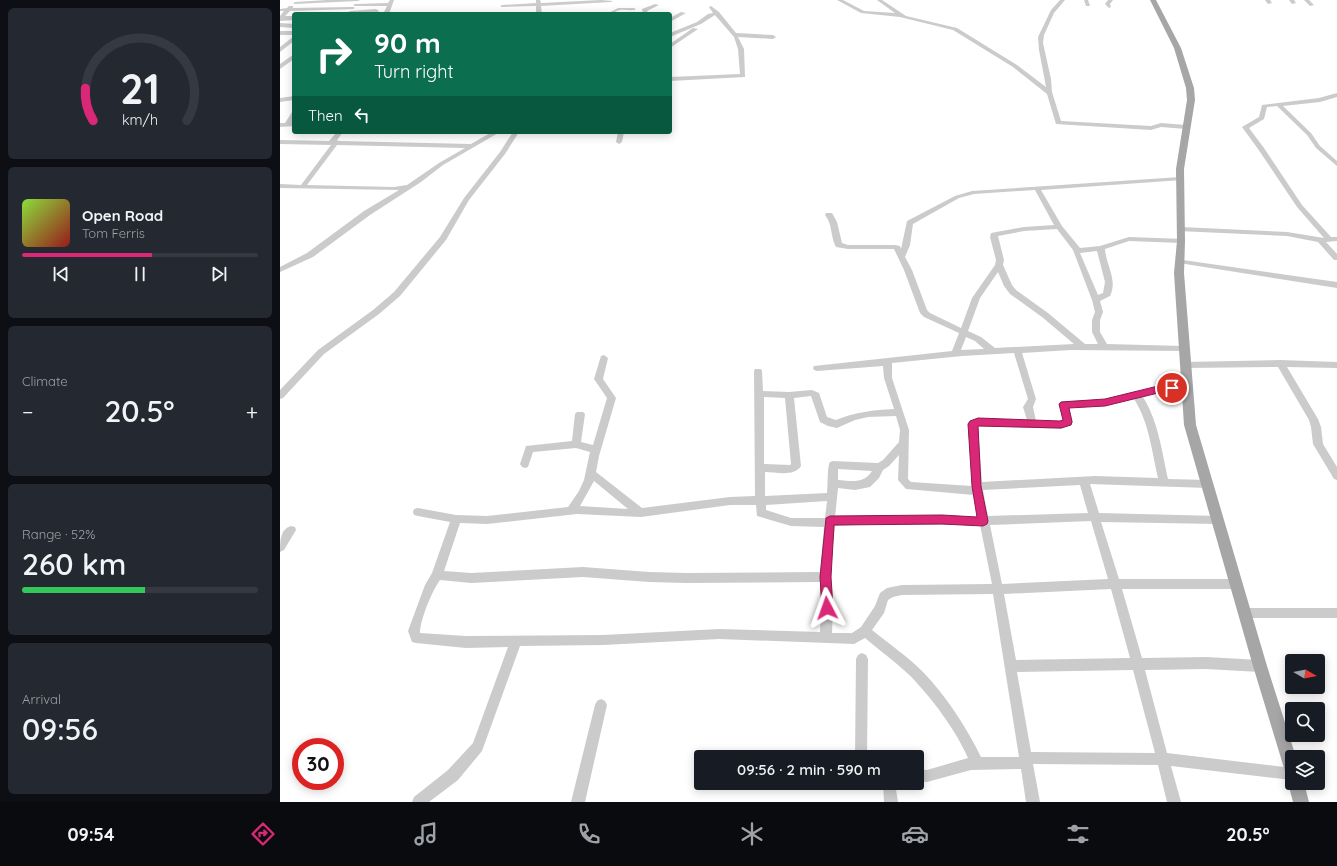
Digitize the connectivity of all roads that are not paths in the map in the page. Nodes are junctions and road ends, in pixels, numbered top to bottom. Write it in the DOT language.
graph roads {
  1 [pos="839,0"];
  2 [pos="879,0"];
  3 [pos="1063,0"];
  4 [pos="1111,0"];
  5 [pos="1153,0"];
  6 [pos="1306,0"];
  7 [pos="296,1"];
  8 [pos="318,1"];
  9 [pos="611,1"];
  10 [pos="391,2"];
  11 [pos="538,2"];
  12 [pos="657,5"];
  13 [pos="1312,5"];
  14 [pos="502,6"];
  15 [pos="354,7"];
  16 [pos="711,7"];
  17 [pos="1109,7"];
  18 [pos="335,9"];
  19 [pos="280,10"];
  20 [pos="289,10"];
  21 [pos="333,12"];
  22 [pos="372,12"];
  23 [pos="387,12"];
  24 [pos="539,12"];
  25 [pos="613,12"];
  26 [pos="636,12"];
  27 [pos="645,12"];
  28 [pos="683,12"];
  29 [pos="717,13"];
  30 [pos="708,16"];
  31 [pos="902,16"];
  32 [pos="281,18"];
  33 [pos="292,18"];
  34 [pos="672,19"];
  35 [pos="280,25"];
  36 [pos="292,26"];
  37 [pos="280,33"];
  38 [pos="292,33"];
  39 [pos="672,34"];
  40 [pos="735,35"];
  41 [pos="773,37"];
  42 [pos="292,40"];
  43 [pos="672,45"];
  44 [pos="280,51"];
  45 [pos="292,52"];
  46 [pos="292,58"];
  47 [pos="280,68"];
  48 [pos="672,79"];
  49 [pos="1049,92"];
  50 [pos="1337,95"];
  51 [pos="292,98"];
  52 [pos="280,100"];
  53 [pos="1278,104"];
  54 [pos="291,124"];
  55 [pos="280,125"];
  56 [pos="1186,127"];
  57 [pos="339,134"];
  58 [pos="494,134"];
  59 [pos="515,134"];
  60 [pos="621,134"];
  61 [pos="280,142"];
  62 [pos="334,142"];
  63 [pos="620,142"];
  64 [pos="473,146"];
  65 [pos="1337,164"];
  66 [pos="1180,179"];
  67 [pos="280,186"];
  68 [pos="303,186"];
  69 [pos="412,186"];
  70 [pos="1037,188"];
  71 [pos="829,215"];
  72 [pos="1059,227"];
  73 [pos="1181,229"];
  74 [pos="1329,239"];
  75 [pos="1337,239"];
  76 [pos="1320,240"];
  77 [pos="1180,241"];
  78 [pos="1101,248"];
  79 [pos="1077,250"];
  80 [pos="902,256"];
  81 [pos="1337,258"];
  82 [pos="1179,261"];
  83 [pos="999,265"];
  84 [pos="280,270"];
  85 [pos="1337,285"];
  86 [pos="1096,300"];
  87 [pos="964,332"];
  88 [pos="1083,347"];
  89 [pos="1105,347"];
  90 [pos="1183,349"];
  91 [pos="1017,350"];
  92 [pos="994,352"];
  93 [pos="955,354"];
  94 [pos="604,358"];
  95 [pos="888,362"];
  96 [pos="1280,363"];
  97 [pos="1337,364"];
  98 [pos="1185,365"];
  99 [pos="816,368"];
  100 [pos="758,371"];
  101 [pos="1186,387"];
  102 [pos="759,394"];
  103 [pos="789,395"];
  104 [pos="280,396"];
  105 [pos="1137,396"];
  106 [pos="900,412"];
  107 [pos="580,414"];
  108 [pos="1032,424"];
  109 [pos="904,443"];
  110 [pos="576,444"];
  111 [pos="596,450"];
  112 [pos="525,464"];
  113 [pos="879,467"];
  114 [pos="760,468"];
  115 [pos="591,474"];
  116 [pos="1337,476"];
  117 [pos="1084,481"];
  118 [pos="1164,482"];
  119 [pos="833,484"];
  120 [pos="1208,484"];
  121 [pos="977,488"];
  122 [pos="831,497"];
  123 [pos="761,500"];
  124 [pos="571,511"];
  125 [pos="418,512"];
  126 [pos="641,513"];
  127 [pos="1094,517"];
  128 [pos="456,519"];
  129 [pos="1218,520"];
  130 [pos="830,521"];
  131 [pos="983,521"];
  132 [pos="291,530"];
  133 [pos="280,547"];
  134 [pos="437,575"];
  135 [pos="825,577"];
  136 [pos="1115,584"];
  137 [pos="1236,584"];
  138 [pos="998,589"];
  139 [pos="1244,613"];
  140 [pos="1337,613"];
  141 [pos="865,631"];
  142 [pos="826,637"];
  143 [pos="516,641"];
  144 [pos="862,659"];
  145 [pos="1138,663"];
  146 [pos="1011,666"];
  147 [pos="1260,666"];
  148 [pos="601,706"];
  149 [pos="861,750"];
  150 [pos="1286,750"];
  151 [pos="1162,759"];
  152 [pos="1026,761"];
  153 [pos="977,764"];
  154 [pos="1285,773"];
  155 [pos="924,776"];
  156 [pos="890,790"];
  157 [pos="1298,790"];
  158 [pos="419,802"];
  159 [pos="578,802"];
  160 [pos="891,802"];
  161 [pos="1033,802"];
  162 [pos="1174,802"];
  163 [pos="1301,802"];
  1 -- 31 [label="street"];
  2 -- 31 [label="street"];
  3 -- 49 [label="street"];
  4 -- 17 [label="street"];
  5 -- 56 [label="main road"];
  6 -- 13 [label="street"];
  7 -- 8 [label="street"];
  7 -- 20 [label="street"];
  8 -- 15 [label="street"];
  9 -- 11 [label="street"];
  10 -- 15 [label="street"];
  10 -- 23 [label="street"];
  11 -- 14 [label="street"];
  11 -- 24 [label="street"];
  12 -- 27 [label="street"];
  15 -- 18 [label="street"];
  15 -- 22 [label="street"];
  16 -- 29 [label="street"];
  18 -- 20 [label="street"];
  18 -- 21 [label="street"];
  19 -- 20 [label="street"];
  20 -- 32 [label="street"];
  25 -- 26 [label="street"];
  28 -- 34 [label="street"];
  29 -- 30 [label="street"];
  29 -- 40 [label="street"];
  30 -- 39 [label="street"];
  30 -- 43 [label="street"];
  31 -- 49 [label="street"];
  32 -- 33 [label="street"];
  35 -- 36 [label="street"];
  37 -- 38 [label="street"];
  40 -- 41 [label="street"];
  40 -- 48 [label="street"];
  42 -- 44 [label="street"];
  44 -- 45 [label="street"];
  46 -- 47 [label="street"];
  49 -- 56 [label="street"];
  50 -- 53 [label="street"];
  51 -- 52 [label="street"];
  53 -- 65 [label="street"];
  53 -- 74 [label="street"];
  54 -- 55 [label="street"];
  56 -- 66 [label="main road"];
  57 -- 62 [label="street"];
  58 -- 64 [label="street"];
  59 -- 104 [label="street"];
  60 -- 63 [label="street"];
  61 -- 62 [label="street"];
  62 -- 64 [label="street"];
  62 -- 68 [label="street"];
  64 -- 69 [label="street"];
  66 -- 70 [label="street"];
  66 -- 73 [label="main road"];
  67 -- 68 [label="street"];
  68 -- 69 [label="street"];
  69 -- 84 [label="street"];
  70 -- 72 [label="street"];
  70 -- 80 [label="street"];
  71 -- 80 [label="street"];
  72 -- 79 [label="street"];
  72 -- 83 [label="street"];
  73 -- 76 [label="street"];
  73 -- 77 [label="main road"];
  74 -- 75 [label="street"];
  74 -- 76 [label="street"];
  76 -- 81 [label="street"];
  77 -- 78 [label="street"];
  77 -- 82 [label="main road"];
  78 -- 79 [label="street"];
  78 -- 86 [label="street"];
  79 -- 86 [label="street"];
  80 -- 87 [label="street"];
  82 -- 85 [label="street"];
  82 -- 90 [label="main road"];
  83 -- 87 [label="street"];
  83 -- 88 [label="street"];
  86 -- 89 [label="street"];
  87 -- 92 [label="street"];
  87 -- 93 [label="street"];
  88 -- 89 [label="street"];
  88 -- 91 [label="street"];
  89 -- 90 [label="street"];
  90 -- 98 [label="main road"];
  91 -- 92 [label="street"];
  91 -- 108 [label="street"];
  92 -- 93 [label="street"];
  93 -- 95 [label="street"];
  94 -- 111 [label="street"];
  95 -- 99 [label="street"];
  95 -- 106 [label="street"];
  96 -- 97 [label="street"];
  96 -- 98 [label="street"];
  96 -- 116 [label="street"];
  98 -- 101 [label="main road"];
  100 -- 102 [label="street"];
  101 -- 105 [label="street"];
  101 -- 120 [label="main road"];
  102 -- 103 [label="street"];
  102 -- 114 [label="street"];
  103 -- 106 [label="street"];
  103 -- 114 [label="street"];
  105 -- 108 [label="street"];
  105 -- 118 [label="street"];
  106 -- 109 [label="street"];
  107 -- 110 [label="street"];
  108 -- 121 [label="street"];
  109 -- 113 [label="street"];
  109 -- 121 [label="street"];
  110 -- 111 [label="street"];
  110 -- 112 [label="street"];
  111 -- 115 [label="street"];
  113 -- 119 [label="street"];
  113 -- 119 [label="street"];
  114 -- 123 [label="street"];
  115 -- 124 [label="street"];
  115 -- 126 [label="street"];
  117 -- 118 [label="street"];
  117 -- 121 [label="street"];
  117 -- 127 [label="street"];
  118 -- 120 [label="street"];
  119 -- 122 [label="street"];
  120 -- 129 [label="main road"];
  121 -- 131 [label="street"];
  122 -- 123 [label="street"];
  122 -- 130 [label="street"];
  123 -- 126 [label="street"];
  123 -- 130 [label="street"];
  124 -- 126 [label="street"];
  124 -- 128 [label="street"];
  125 -- 128 [label="street"];
  127 -- 129 [label="street"];
  127 -- 131 [label="street"];
  127 -- 136 [label="street"];
  128 -- 134 [label="street"];
  129 -- 137 [label="main road"];
  130 -- 131 [label="street"];
  130 -- 135 [label="street"];
  131 -- 138 [label="street"];
  132 -- 133 [label="street"];
  134 -- 135 [label="street"];
  134 -- 143 [label="street"];
  135 -- 142 [label="street"];
  136 -- 137 [label="street"];
  136 -- 138 [label="street"];
  136 -- 145 [label="street"];
  137 -- 139 [label="main road"];
  138 -- 141 [label="street"];
  138 -- 146 [label="street"];
  139 -- 140 [label="street"];
  139 -- 147 [label="main road"];
  141 -- 142 [label="street"];
  141 -- 153 [label="street"];
  142 -- 143 [label="street"];
  143 -- 158 [label="street"];
  144 -- 149 [label="street"];
  145 -- 146 [label="street"];
  145 -- 147 [label="street"];
  145 -- 151 [label="street"];
  146 -- 152 [label="street"];
  147 -- 150 [label="main road"];
  148 -- 159 [label="street"];
  151 -- 152 [label="street"];
  151 -- 154 [label="street"];
  151 -- 162 [label="street"];
  152 -- 153 [label="street"];
  152 -- 161 [label="street"];
  153 -- 155 [label="street"];
  156 -- 160 [label="street"];
  157 -- 163 [label="main road"];
}
